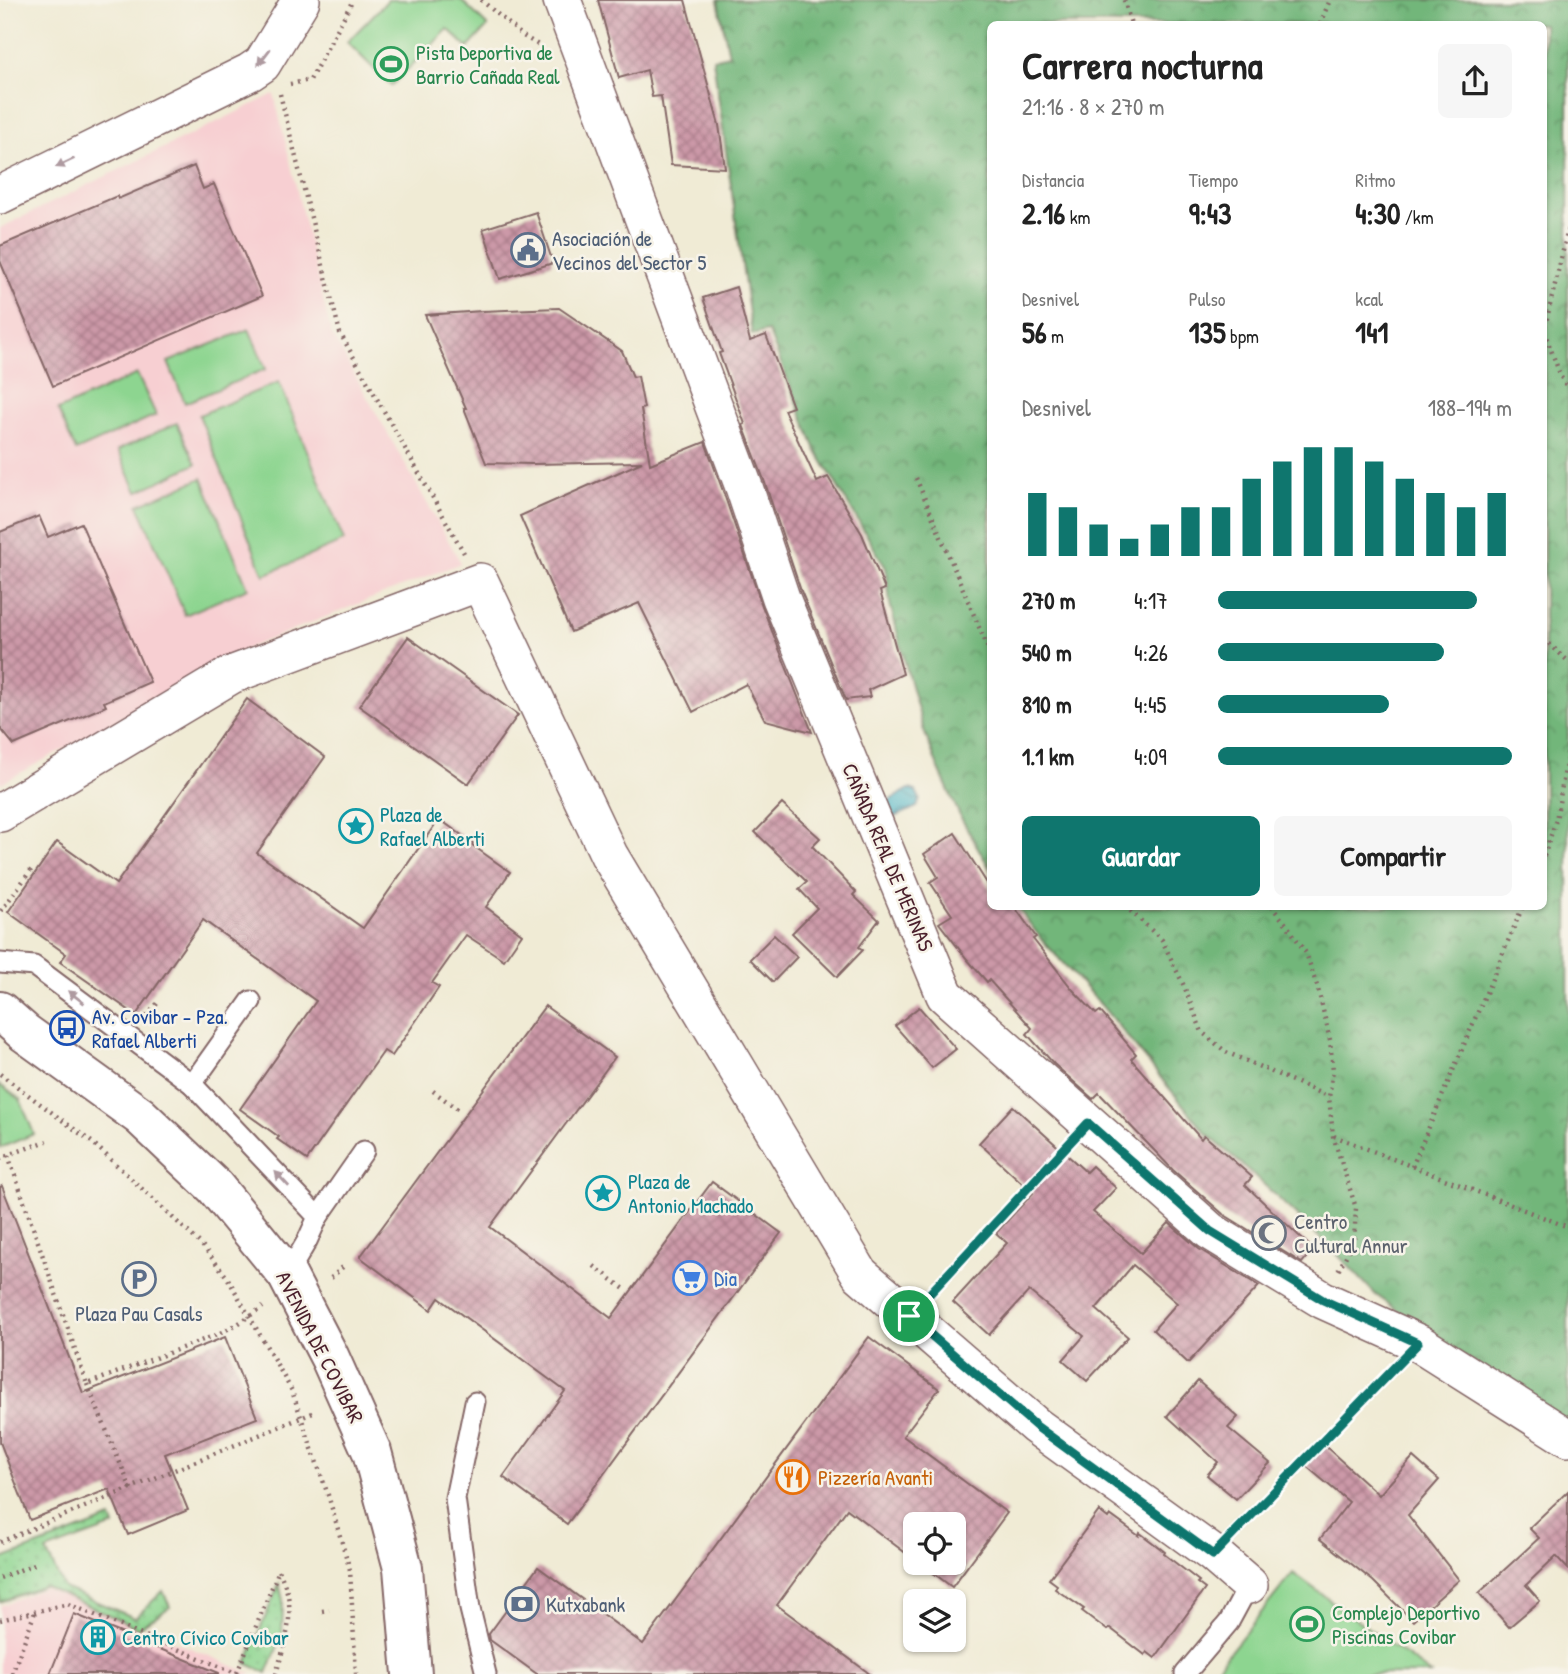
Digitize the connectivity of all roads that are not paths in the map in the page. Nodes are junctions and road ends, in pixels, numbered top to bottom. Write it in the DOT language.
graph roads {
  1 [pos="301,0"];
  2 [pos="562,0"];
  3 [pos="0,195"];
  4 [pos="0,813"];
  5 [pos="0,963"];
  6 [pos="251,1001"];
  7 [pos="0,1011"];
  8 [pos="192,1084"];
  9 [pos="364,1150"];
  10 [pos="318,1217"];
  11 [pos="287,1275"];
  12 [pos="475,1402"];
  13 [pos="1568,1438"];
  14 [pos="1249,1585"];
  15 [pos="412,1674"];
  16 [pos="486,1674"];
  17 [pos="1185,1674"];
  1 -- 3 [label="street, one-way"];
  2 -- 13 [label="street, CAÑADA REAL DE MERINAS"];
  4 -- 14 [label="street"];
  8 -- 5 [label="lane, one-way"];
  6 -- 8 [label="lane"];
  7 -- 11 [label="street, AVENIDA DE COVIBAR"];
  10 -- 8 [label="lane, one-way"];
  9 -- 10 [label="lane"];
  10 -- 11 [label="lane"];
  11 -- 15 [label="street, AVENIDA DE COVIBAR"];
  12 -- 16 [label="lane"];
  14 -- 17 [label="lane"];
}
